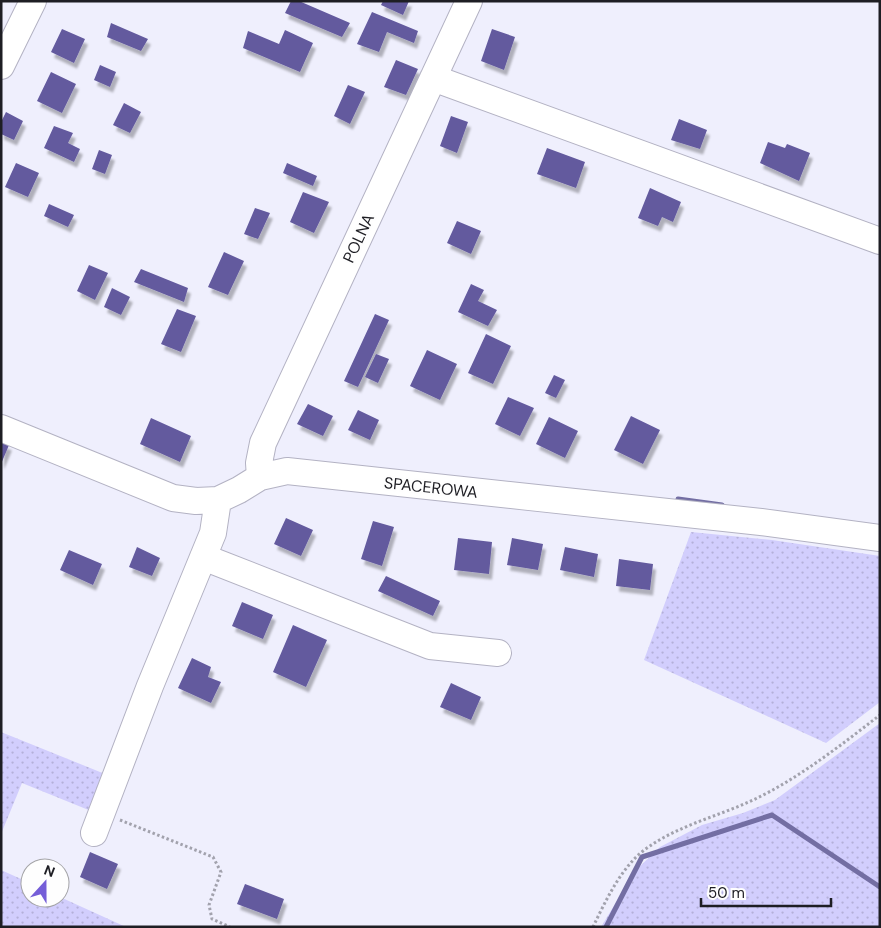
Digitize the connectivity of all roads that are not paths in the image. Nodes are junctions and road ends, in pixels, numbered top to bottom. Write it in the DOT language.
graph roads {
  1 [pos="33,1"];
  2 [pos="469,1"];
  3 [pos="1,66"];
  4 [pos="433,78"];
  5 [pos="880,241"];
  6 [pos="1,428"];
  7 [pos="260,477"];
  8 [pos="218,500"];
  9 [pos="880,538"];
  10 [pos="203,557"];
  11 [pos="498,653"];
  12 [pos="98,823"];
  1 -- 3 [label="street"];
  2 -- 4 [label="street, POLNA"];
  4 -- 5 [label="street"];
  4 -- 7 [label="street, POLNA"];
  6 -- 8 [label="street, SPACEROWA"];
  7 -- 8 [label="street, SPACEROWA"];
  7 -- 9 [label="street, SPACEROWA"];
  8 -- 10 [label="street"];
  10 -- 11 [label="street"];
  10 -- 12 [label="street"];
}
